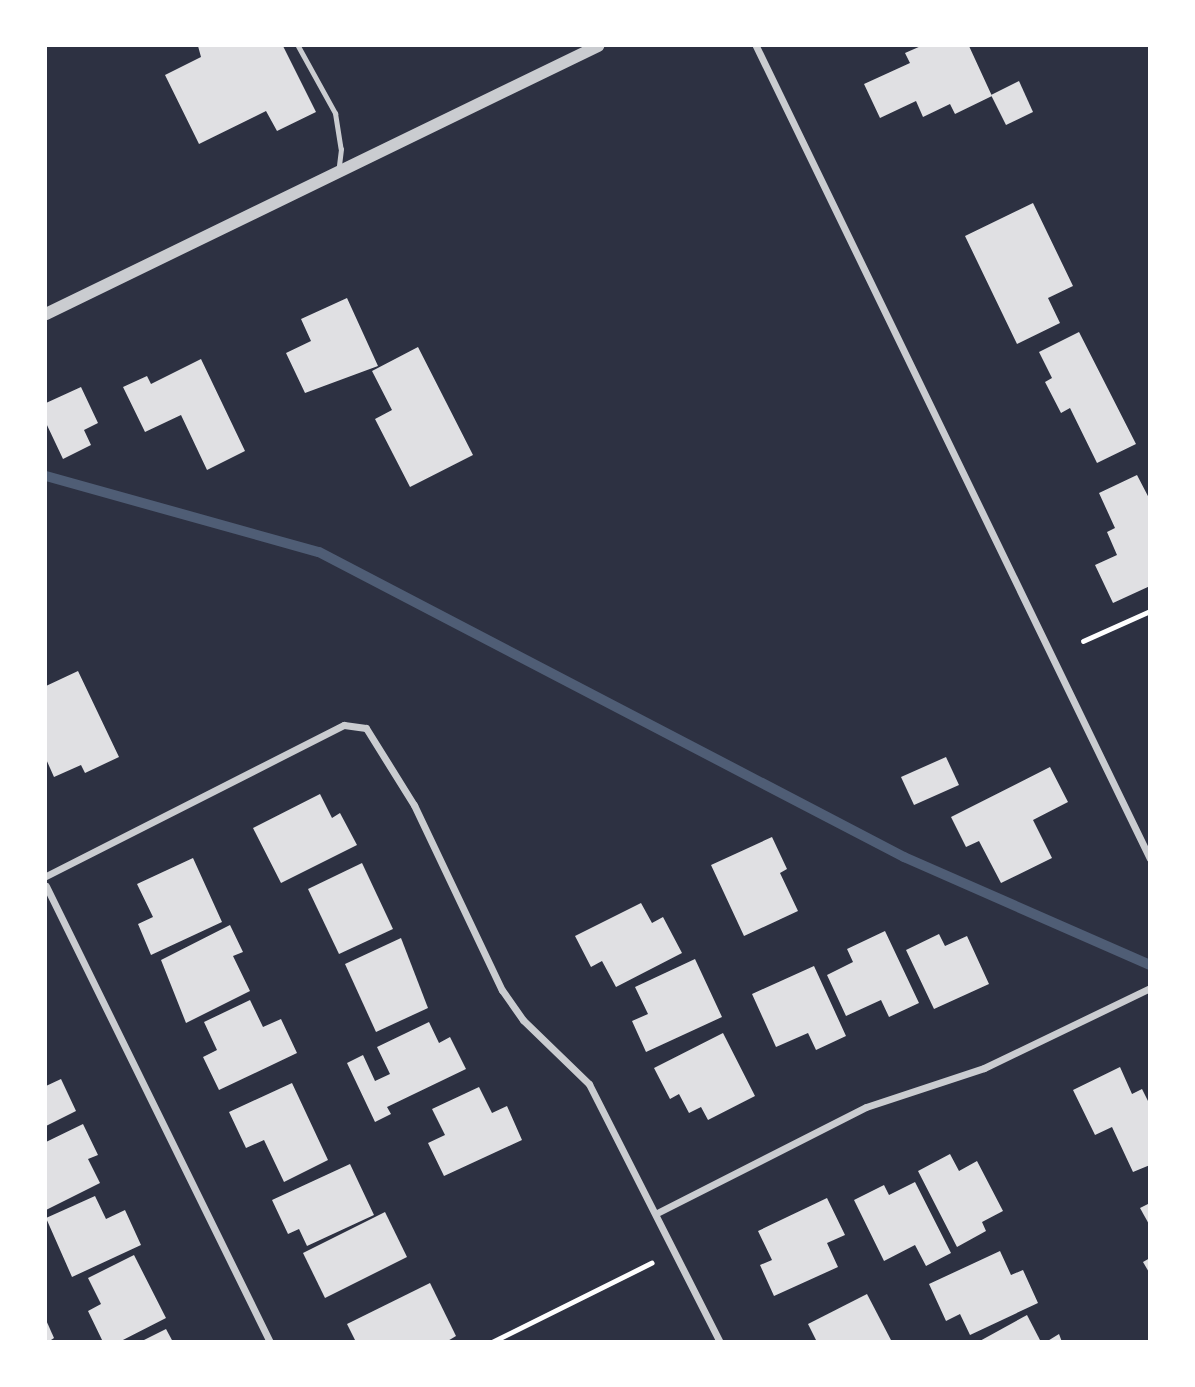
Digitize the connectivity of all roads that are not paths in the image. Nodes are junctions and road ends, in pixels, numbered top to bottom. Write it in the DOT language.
graph roads {
  1 [pos="298,46"];
  2 [pos="598,46"];
  3 [pos="755,46"];
  4 [pos="338,172"];
  5 [pos="46,314"];
  6 [pos="1150,859"];
  7 [pos="46,876"];
  8 [pos="46,886"];
  9 [pos="1150,988"];
  10 [pos="657,1213"];
  11 [pos="270,1342"];
  12 [pos="720,1342"];
  1 -- 4 [label="lane"];
  2 -- 4 [label="street"];
  3 -- 6 [label="street"];
  4 -- 5 [label="street"];
  7 -- 10 [label="street"];
  8 -- 11 [label="street"];
  9 -- 10 [label="street"];
  10 -- 12 [label="street"];
}
